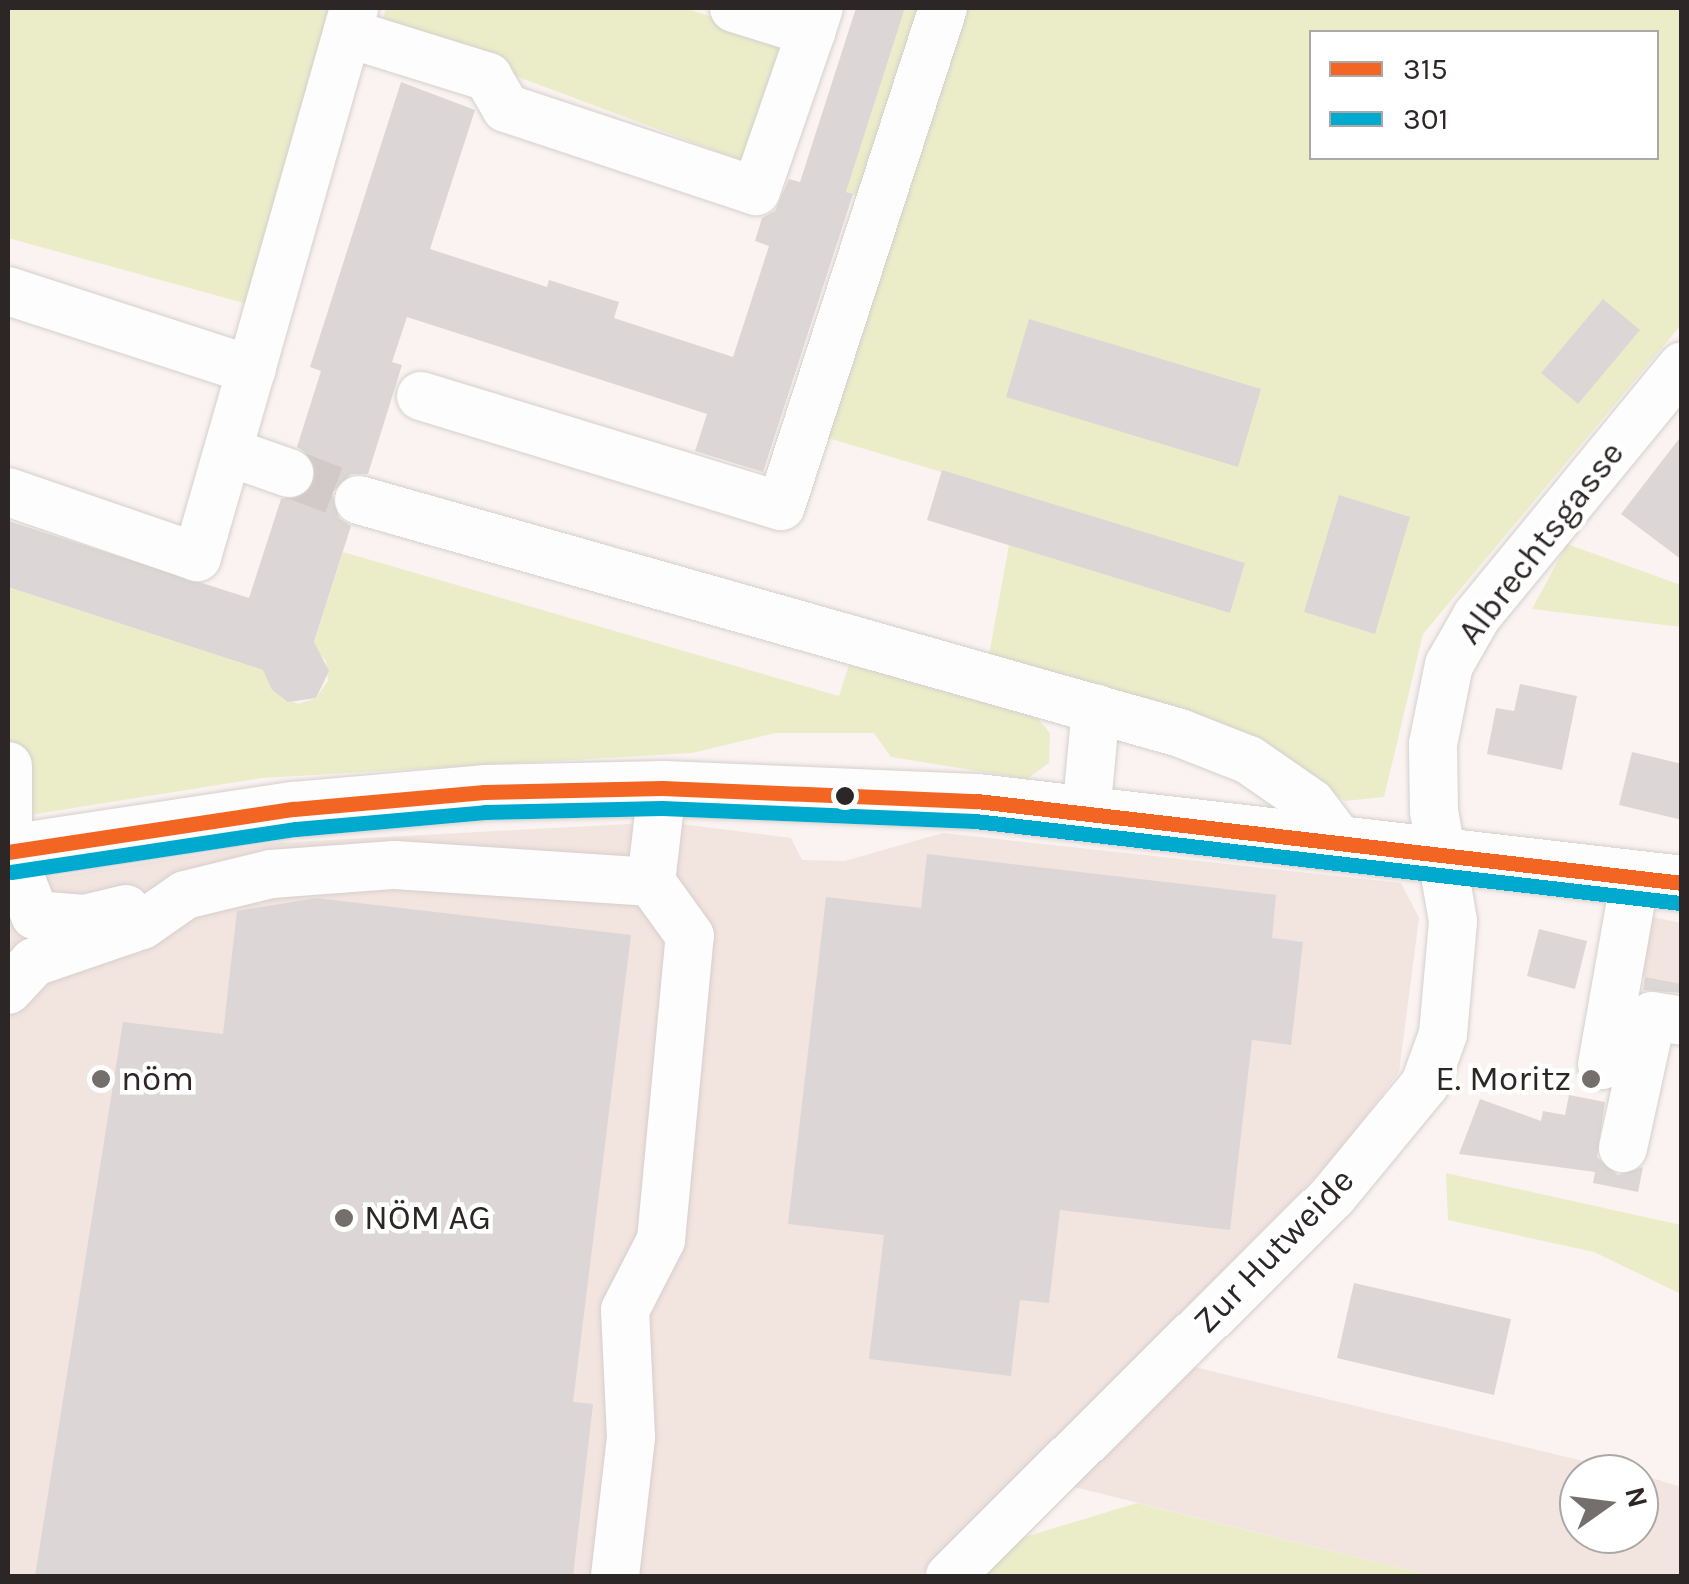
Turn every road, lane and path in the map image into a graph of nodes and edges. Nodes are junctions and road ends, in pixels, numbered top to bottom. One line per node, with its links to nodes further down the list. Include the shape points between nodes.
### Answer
1 (734, 8): 4 (street)
2 (943, 8): 8 (street, via 781,506)
3 (351, 20): 4 (street, via 488,77 506,108 756,191); 7 (street)
4 (815, 20)
5 (8, 290): 7 (street)
6 (1682, 366): 19 (street, Albrechtsgasse, via 1477,616 1449,665 1433,744)
7 (251, 370): 9 (street)
8 (420, 396)
9 (229, 452): 10 (street); 11 (street, via 198,557)
10 (289, 473)
11 (8, 492)
12 (360, 500): 13 (street)
13 (1096, 708): 16 (street); 17 (street, via 1249,760 1311,803)
14 (8, 766): 18 (street)
15 (662, 788): 16 (main road, via 958,800); 18 (main road, via 484,792 294,809); 21 (street)
16 (1086, 814): 17 (main road)
17 (1341, 842): 19 (main road)
18 (8, 856): 22 (street, via 35,915 84,918)
19 (1442, 856): 20 (main road); 28 (street, Zur Hutweide, via 1453,922 1443,1034 1424,1084 1332,1197)
20 (1658, 880): 25 (street)
21 (652, 882): 22 (street, via 395,865 271,874); 27 (street, via 690,936 661,1240 625,1310 631,1437)
22 (185, 895): 23 (street, via 142,925 34,962)
23 (8, 990)
24 (1682, 1021): 26 (street, via 1652,1016)
25 (1602, 1064)
26 (1623, 1148)
27 (615, 1576)
28 (950, 1576)

